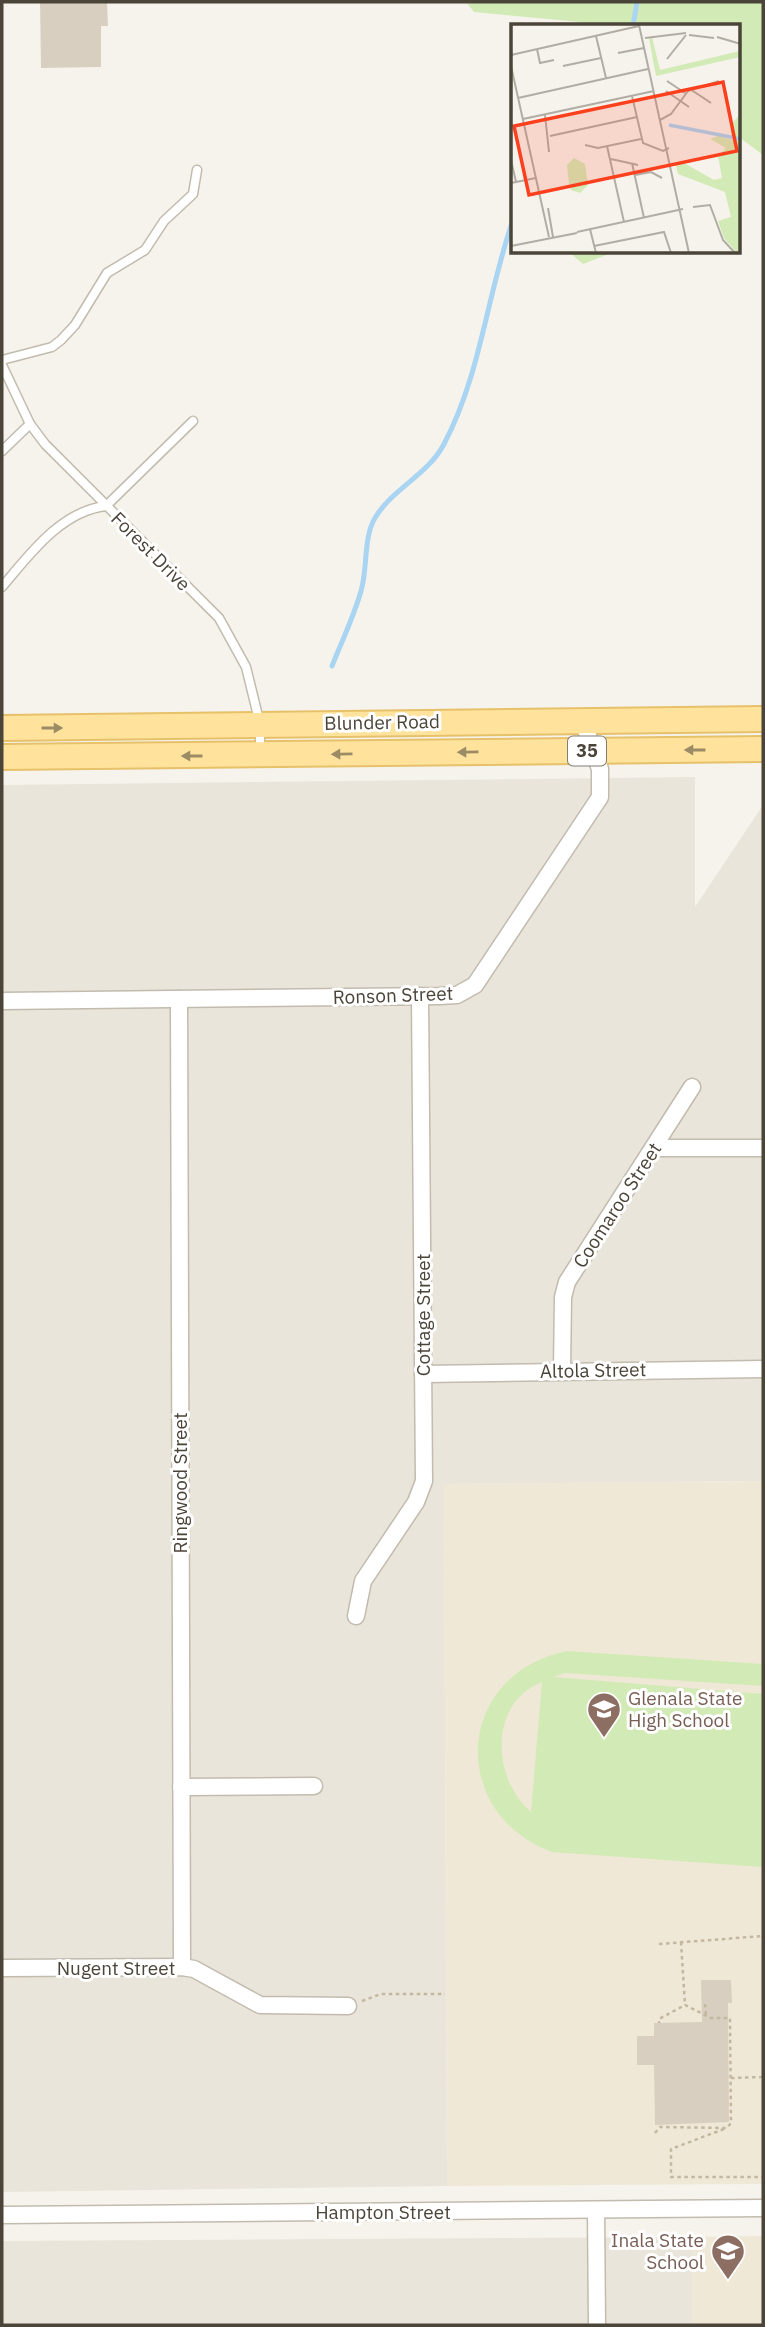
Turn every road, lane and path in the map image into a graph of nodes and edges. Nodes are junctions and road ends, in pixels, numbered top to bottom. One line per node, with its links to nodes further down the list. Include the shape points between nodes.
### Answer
1 (197, 170): 2 (lane, via 192,194 164,221 145,250 107,273 61,341)
2 (2, 362): 4 (lane, Forest Drive)
3 (193, 421): 6 (lane)
4 (30, 424): 5 (lane); 6 (lane, Forest Drive)
5 (2, 451)
6 (106, 506): 7 (lane, via 93,507 46,536); 10 (lane, Forest Drive, via 219,618 246,667)
7 (2, 587)
8 (582, 719): 9 (main road, Blunder Road / 35); 10 (main road, Blunder Road / 35); 13 (street, Ronson Street)
9 (763, 719)
10 (260, 724): 11 (main road, Blunder Road / 35, one-way to 10); 14 (lane, Forest Drive)
11 (2, 728)
12 (763, 749): 13 (main road, Blunder Road / 35, one-way to 13)
13 (596, 751): 14 (main road, Blunder Road / 35, one-way to 14); 16 (street, Ronson Street, via 600,797 475,985 457,995)
14 (260, 755): 15 (main road, Blunder Road / 35, one-way to 15)
15 (2, 757)
16 (420, 996): 17 (street, Ronson Street); 24 (street, Cottage Street)
17 (179, 999): 18 (street, Ronson Street); 27 (street, Ringwood Street)
18 (2, 1001)
19 (692, 1087): 20 (street, Coomaroo Street)
20 (656, 1148): 21 (street); 23 (street, Coomaroo Street, via 567,1282)
21 (763, 1148)
22 (763, 1369): 23 (street, Altola Street)
23 (562, 1370): 24 (street, Altola Street)
24 (423, 1374): 25 (street, Cottage Street, via 424,1480 416,1502 363,1581)
25 (356, 1616)
26 (314, 1786): 27 (street)
27 (181, 1787): 31 (street, Ringwood Street)
28 (763, 1936): 29 (path)
29 (681, 1942): 30 (path); 35 (path)
30 (659, 1944)
31 (182, 1967): 32 (street, Nugent Street); 36 (street, Nugent Street, via 260,2005)
32 (2, 1968)
33 (445, 1994): 36 (path, via 382,1994)
34 (705, 2004): 37 (path)
35 (685, 2005): 37 (path); 38 (path)
36 (348, 2006)
37 (706, 2015): 40 (path, via 711,2020 730,2018)
38 (659, 2023)
39 (763, 2077): 40 (path)
40 (731, 2078): 41 (path, via 731,2123)
41 (727, 2128): 42 (path, via 660,2127); 43 (path, via 671,2150 671,2177)
42 (655, 2133)
43 (763, 2177)
44 (763, 2208): 45 (street, Hampton Street)
45 (596, 2210): 46 (street, Hampton Street); 47 (street)
46 (2, 2215)
47 (597, 2325)

